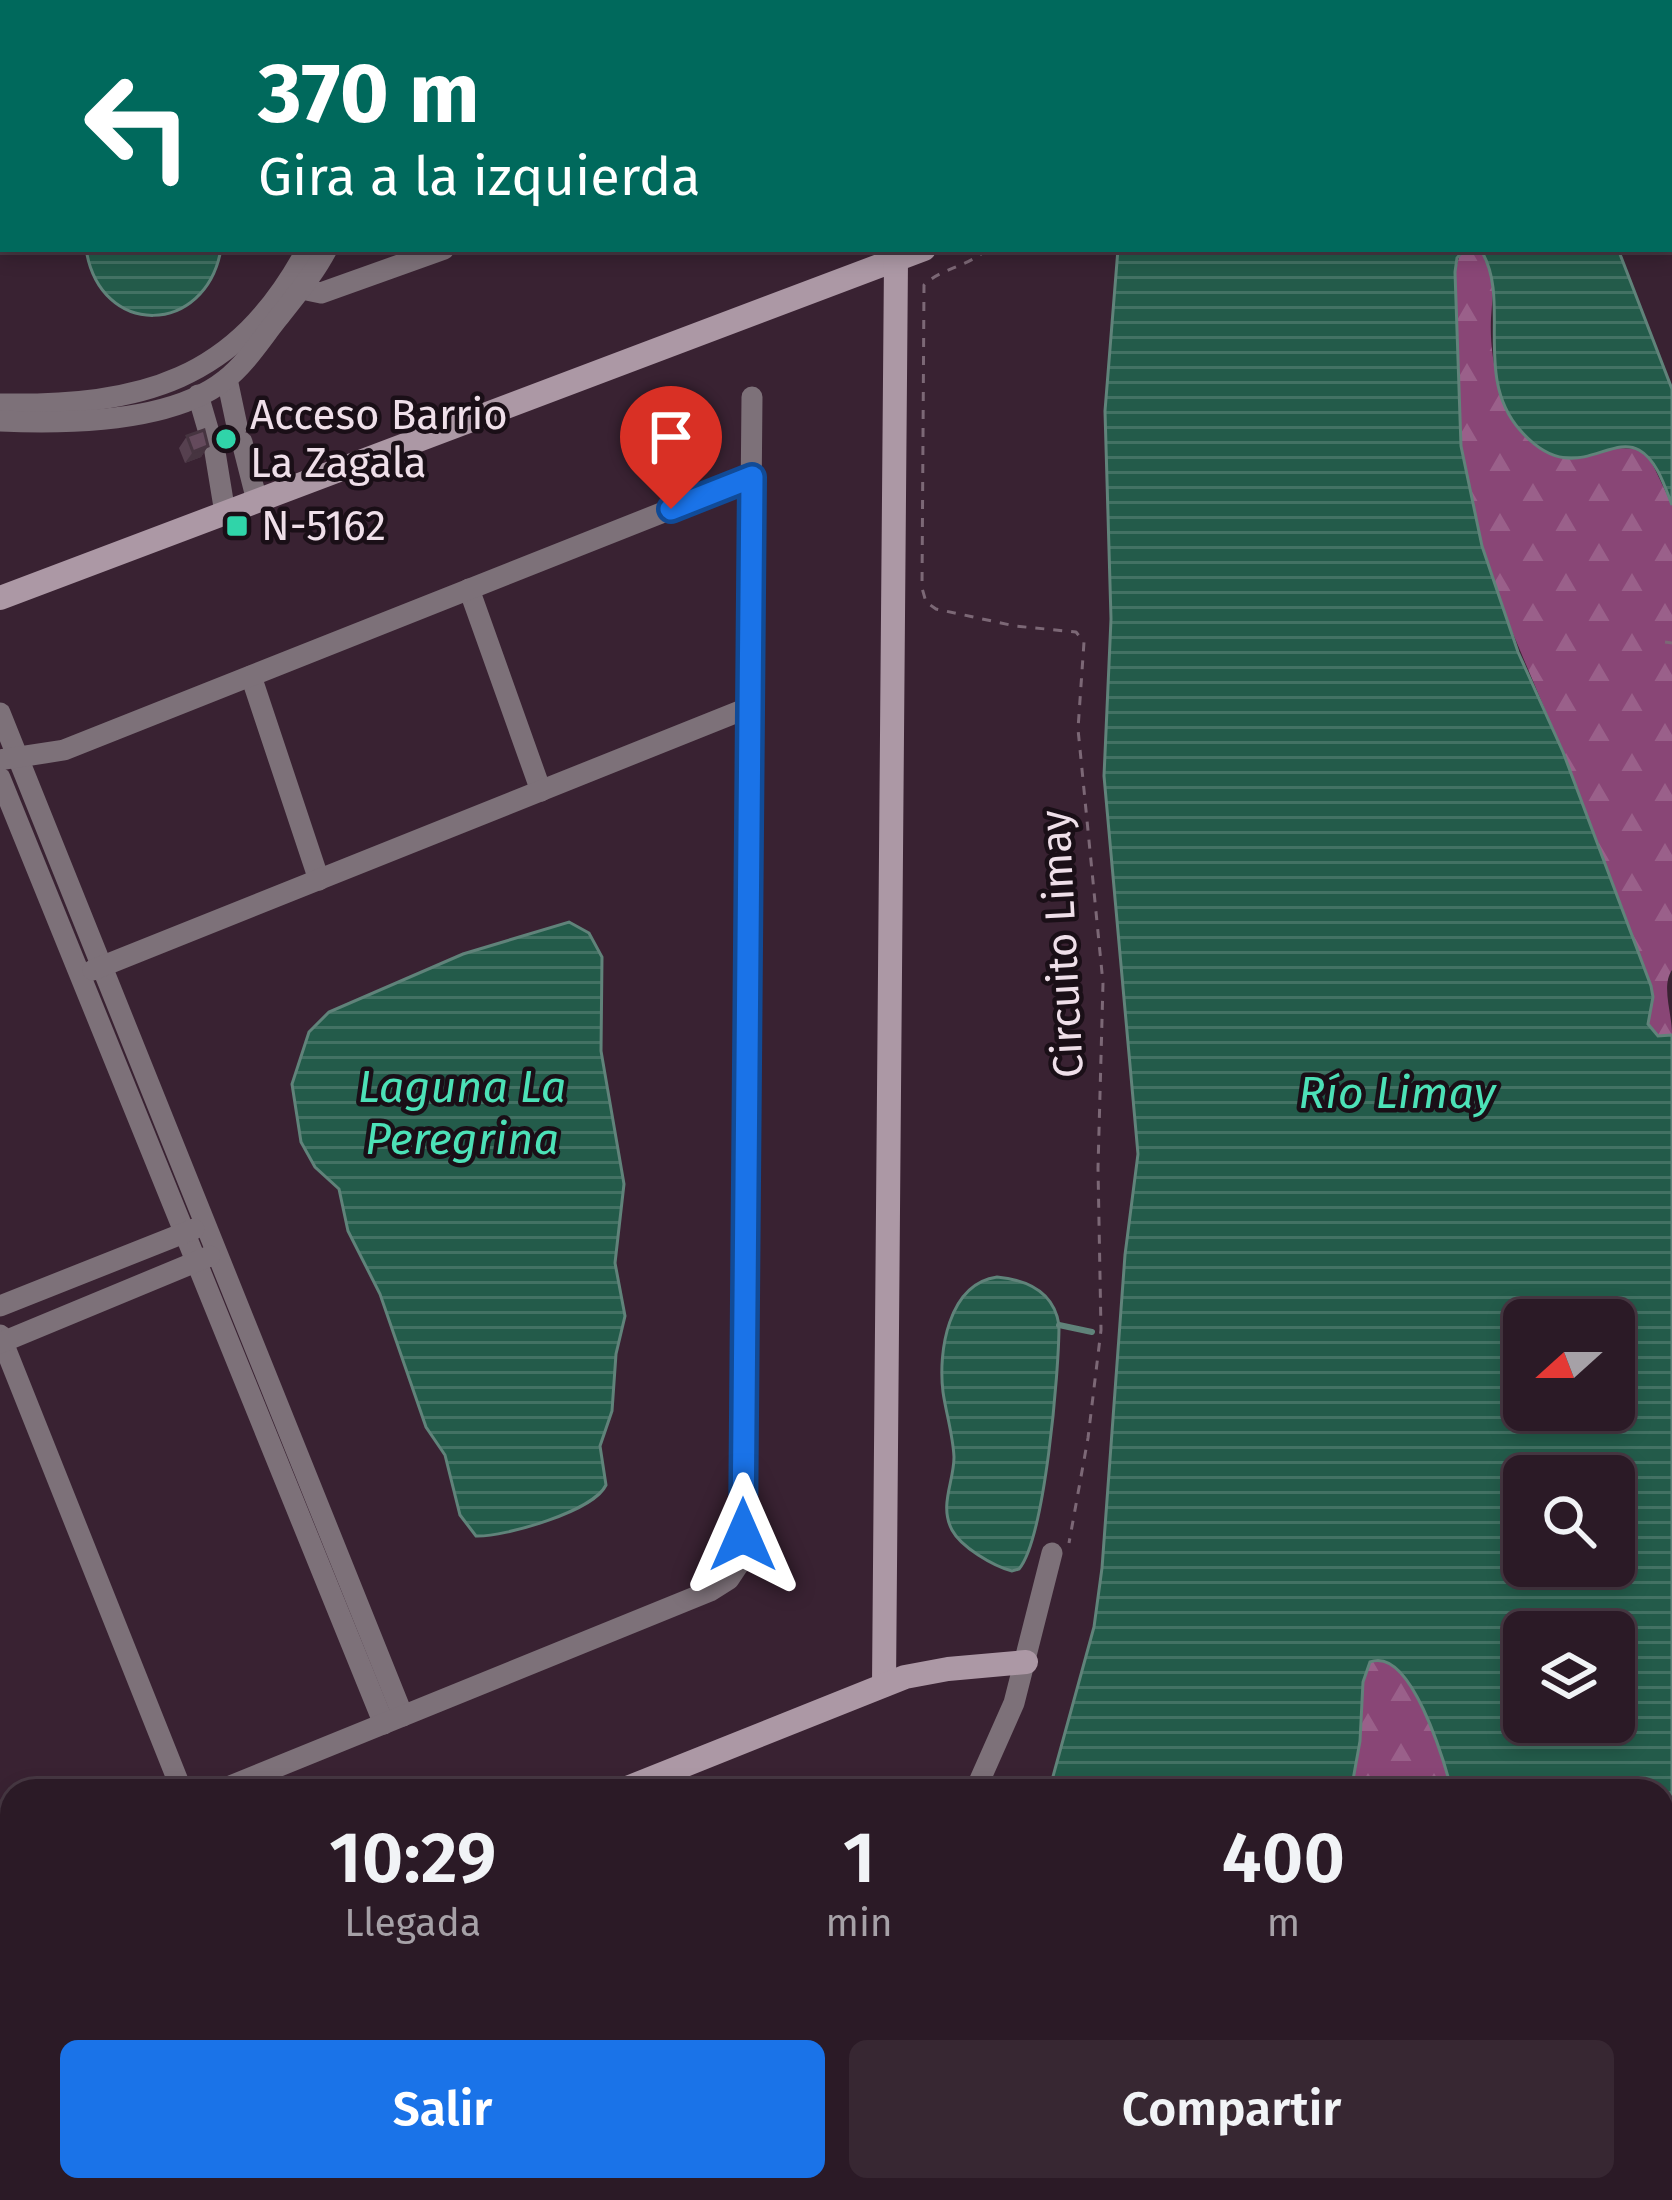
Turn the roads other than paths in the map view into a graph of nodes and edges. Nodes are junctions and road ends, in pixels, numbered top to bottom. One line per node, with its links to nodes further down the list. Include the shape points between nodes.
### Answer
1 (306, 252): 6 (street)
2 (324, 252): 6 (street)
3 (436, 252): 6 (street, via 329,291)
4 (916, 252): 5 (street)
5 (896, 260): 13 (street); 31 (street)
6 (292, 287): 7 (street); 10 (street, via 187,377 110,399)
7 (227, 379): 8 (street); 13 (street)
8 (198, 395): 11 (street, via 96,419); 14 (street)
9 (752, 398): 12 (street)
10 (0, 404)
11 (0, 421)
12 (752, 477): 15 (street); 18 (street)
13 (257, 501): 14 (street)
14 (225, 514): 16 (street)
15 (469, 589): 17 (street); 22 (street)
16 (0, 598)
17 (250, 676): 20 (street, via 64,750); 23 (street)
18 (750, 707): 22 (street); 32 (street, via 741,1561 710,1591)
19 (0, 713): 20 (street)
20 (9, 759): 24 (street)
21 (0, 778): 24 (street)
22 (541, 791): 23 (street)
23 (320, 880): 24 (street)
24 (91, 971): 25 (street)
25 (195, 1228): 26 (street); 27 (street)
26 (207, 1258): 28 (street); 32 (street)
27 (0, 1306)
28 (1, 1340): 33 (street)
29 (1060, 1552): 30 (street)
30 (1026, 1662): 31 (street); 36 (street)
31 (884, 1684): 35 (street)
32 (394, 1720): 34 (street)
33 (177, 1779)
34 (248, 1779)
35 (682, 1779)
36 (980, 1779)

